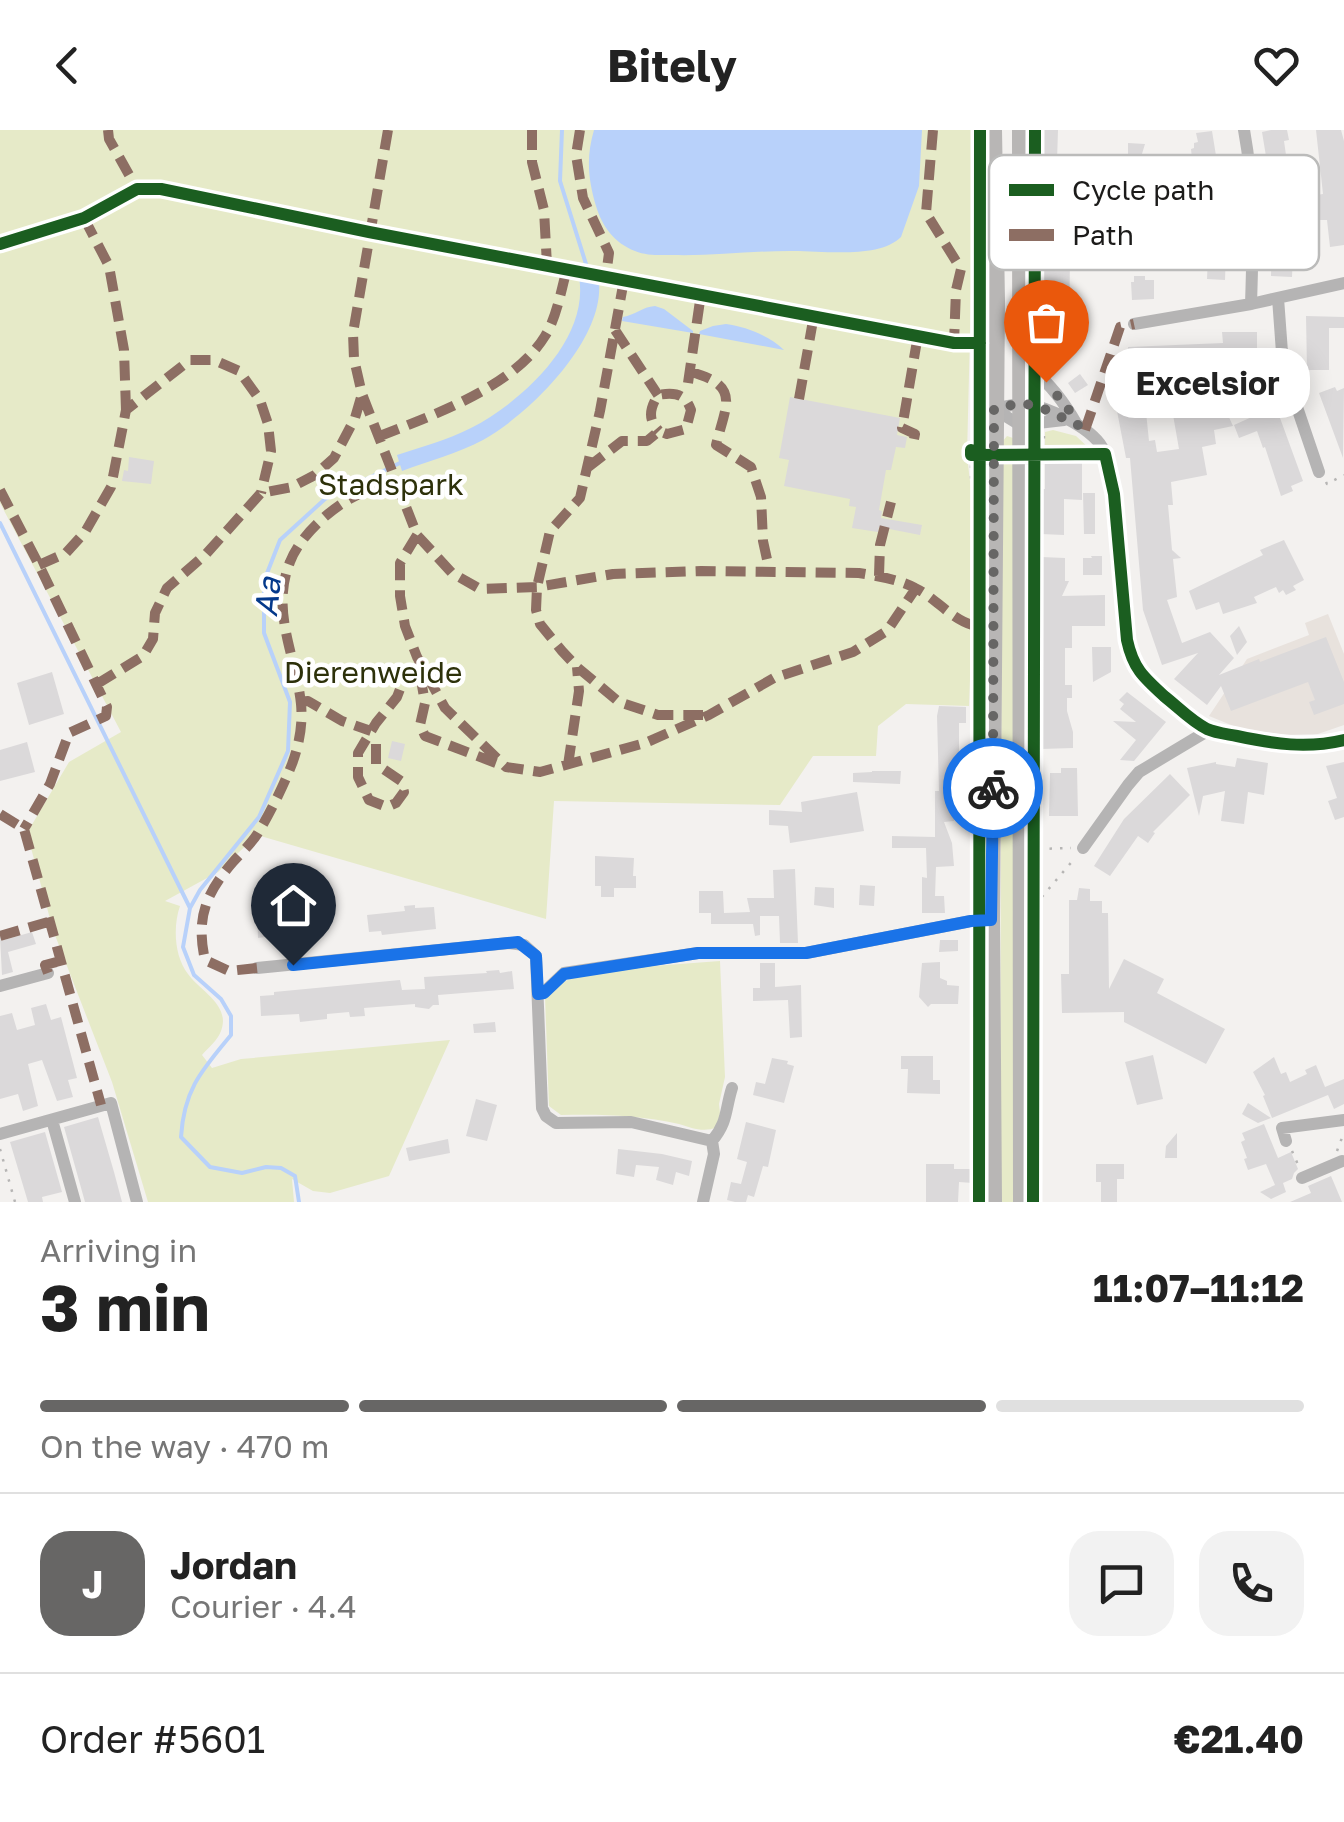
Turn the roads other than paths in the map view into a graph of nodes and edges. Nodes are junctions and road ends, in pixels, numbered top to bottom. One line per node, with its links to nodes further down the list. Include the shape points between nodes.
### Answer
1 (993, 130): 3 (main road)
2 (1244, 130): 4 (street)
3 (993, 155)
4 (1249, 155)
5 (995, 270): 14 (main road)
6 (1021, 270): 13 (main road)
7 (1253, 270): 10 (street)
8 (1344, 283): 9 (street)
9 (1278, 298): 10 (street); 17 (street, via 1282,366)
10 (1252, 304): 11 (street)
11 (1134, 324)
12 (1035, 372): 15 (street)
13 (1021, 403): 14 (street); 15 (street); 16 (main road)
14 (994, 409): 16 (street); 21 (main road)
15 (1072, 422): 16 (street); 18 (street, via 1102,447 1112,476 1136,670)
16 (1028, 424): 38 (main road)
17 (1319, 472)
18 (1209, 730): 19 (street, via 1300,746); 20 (street, via 1140,772)
19 (1344, 740)
20 (1083, 848)
21 (991, 920): 25 (street, via 806,953 698,953 564,974); 37 (main road)
22 (257, 968): 25 (street, via 518,942 536,956)
23 (48, 972): 24 (street)
24 (0, 986)
25 (538, 994): 31 (street, via 546,1116 556,1123 631,1122)
26 (732, 1088): 31 (street, via 725,1123)
27 (52, 1120): 29 (street); 34 (street); 35 (street, via 111,1103)
28 (1344, 1120): 30 (street, via 1282,1128)
29 (0, 1134)
30 (1286, 1141)
31 (712, 1142): 36 (street)
32 (1341, 1162): 33 (street)
33 (1309, 1175)
34 (75, 1202)
35 (137, 1202)
36 (703, 1202)
37 (993, 1202)
38 (1022, 1202)

